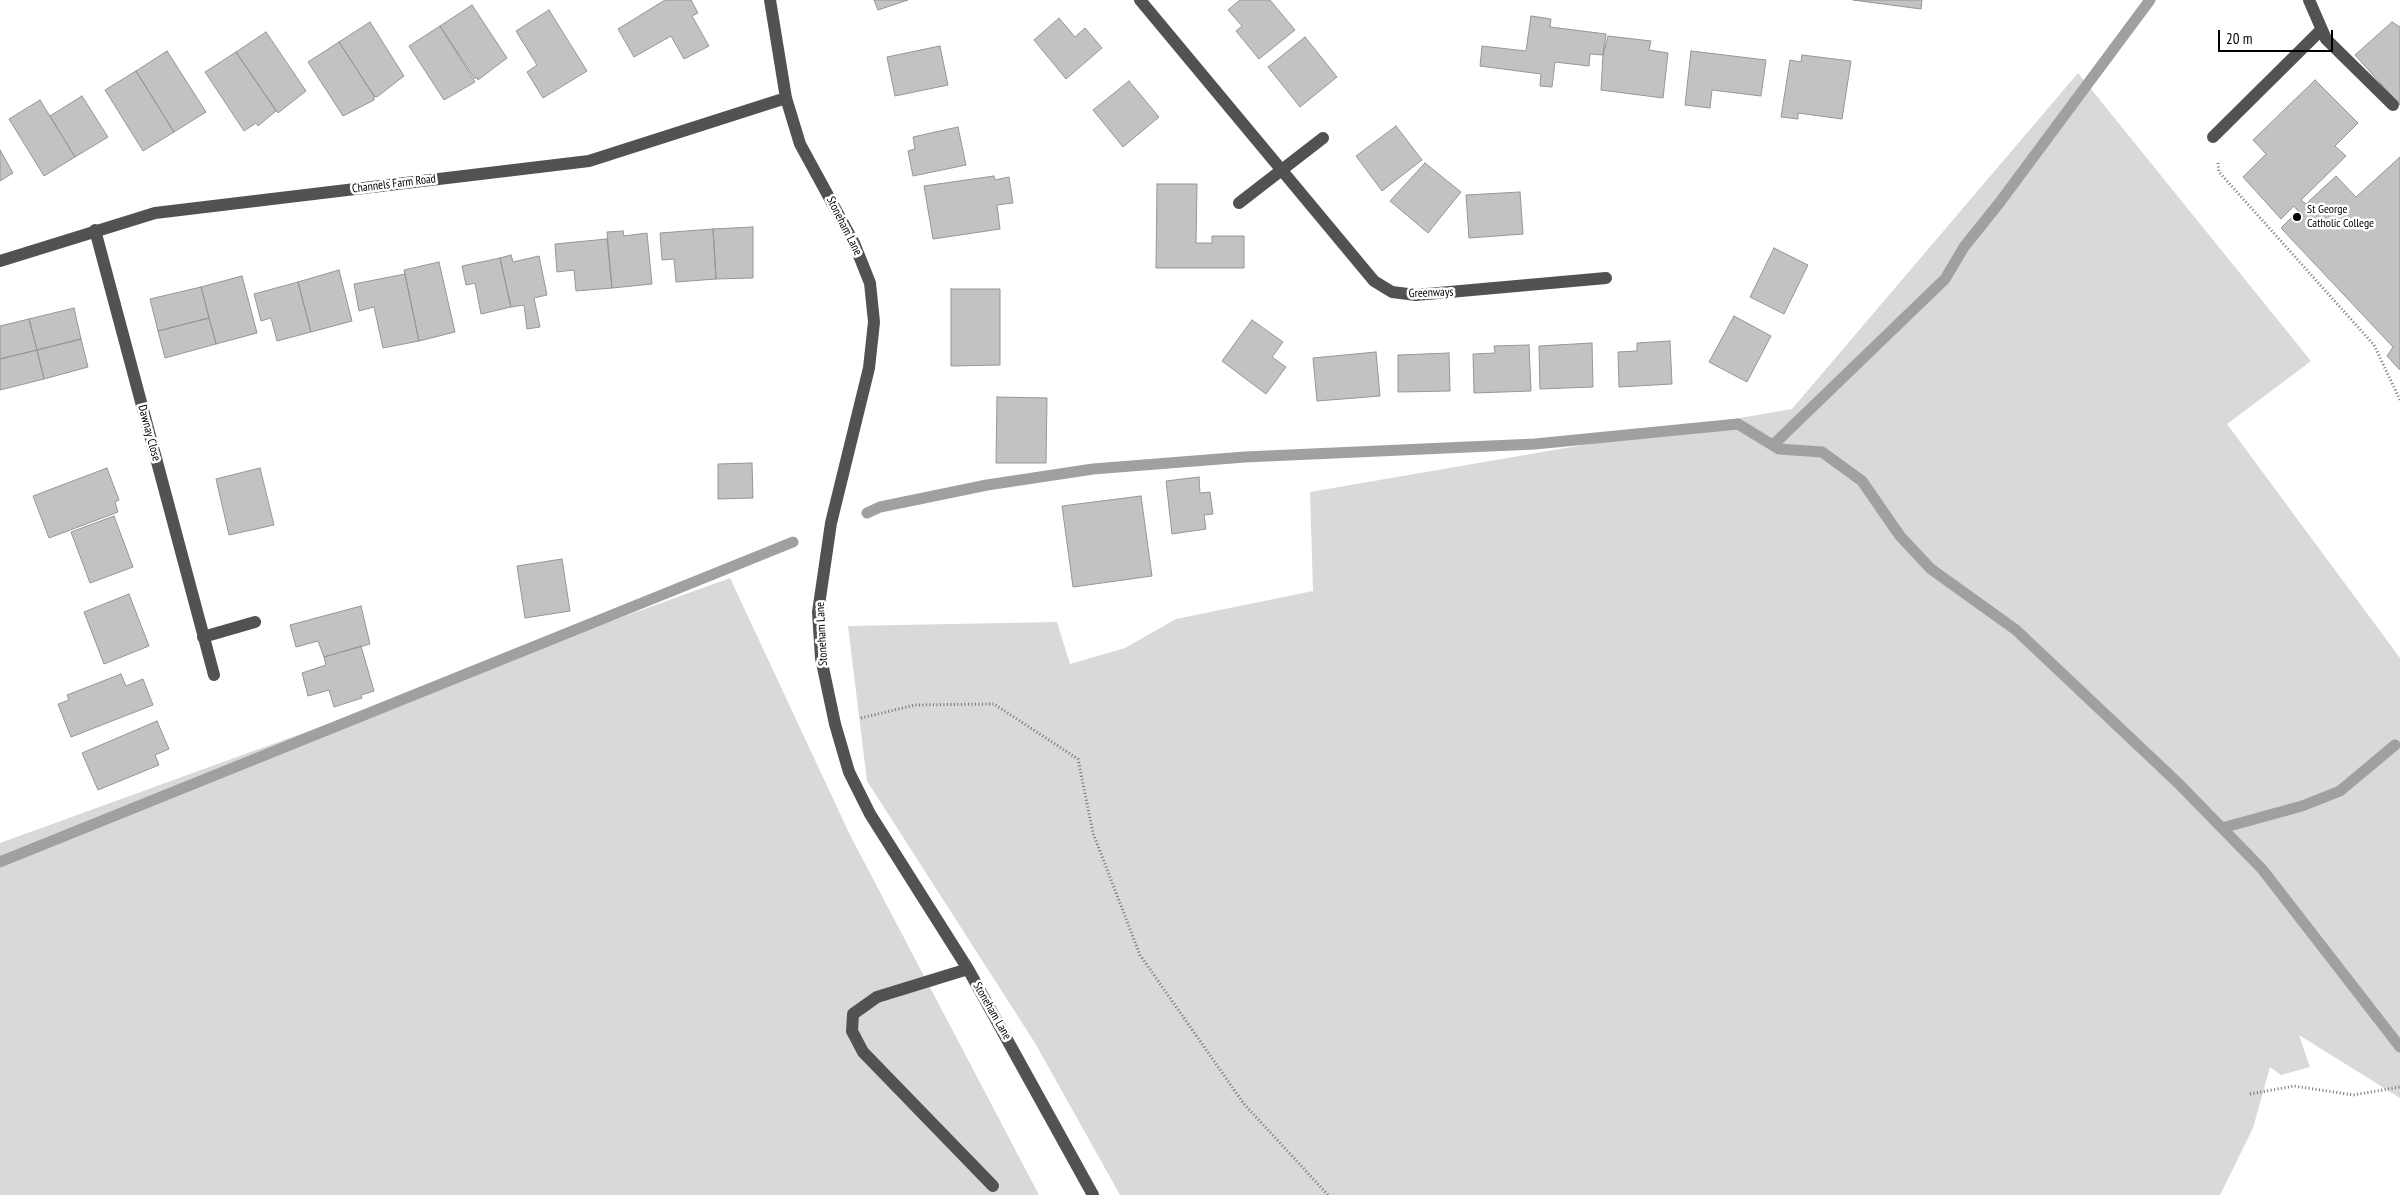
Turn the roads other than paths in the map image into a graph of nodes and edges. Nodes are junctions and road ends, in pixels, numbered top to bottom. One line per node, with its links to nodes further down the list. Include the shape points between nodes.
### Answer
1 (770, 0): 5 (street, Stoneham Lane)
2 (1140, 0): 9 (street, Greenways)
3 (2309, 0): 4 (street)
4 (2321, 30): 6 (street, via 2326,39); 7 (street)
5 (786, 98): 11 (street, Channels Farm Road, via 589,161 155,213); 17 (street, Stoneham Lane, via 800,144 854,243 870,283 874,322 869,368 832,523 818,612 821,658 834,724 849,772 870,814)
6 (2393, 106)
7 (2213, 137)
8 (1324, 138): 9 (street)
9 (1281, 171): 10 (street); 13 (street, Greenways, via 1374,281 1392,292 1416,296)
10 (1239, 204)
11 (95, 230): 12 (street, Channels Farm Road); 15 (street, Dawnay Close)
12 (0, 261)
13 (1606, 278)
14 (255, 622): 15 (street)
15 (204, 637): 16 (street, Dawnay Close)
16 (214, 675)
17 (968, 969): 18 (street, via 877,997 853,1014 852,1031 863,1052); 19 (street, Stoneham Lane)
18 (993, 1186)
19 (1093, 1195)

